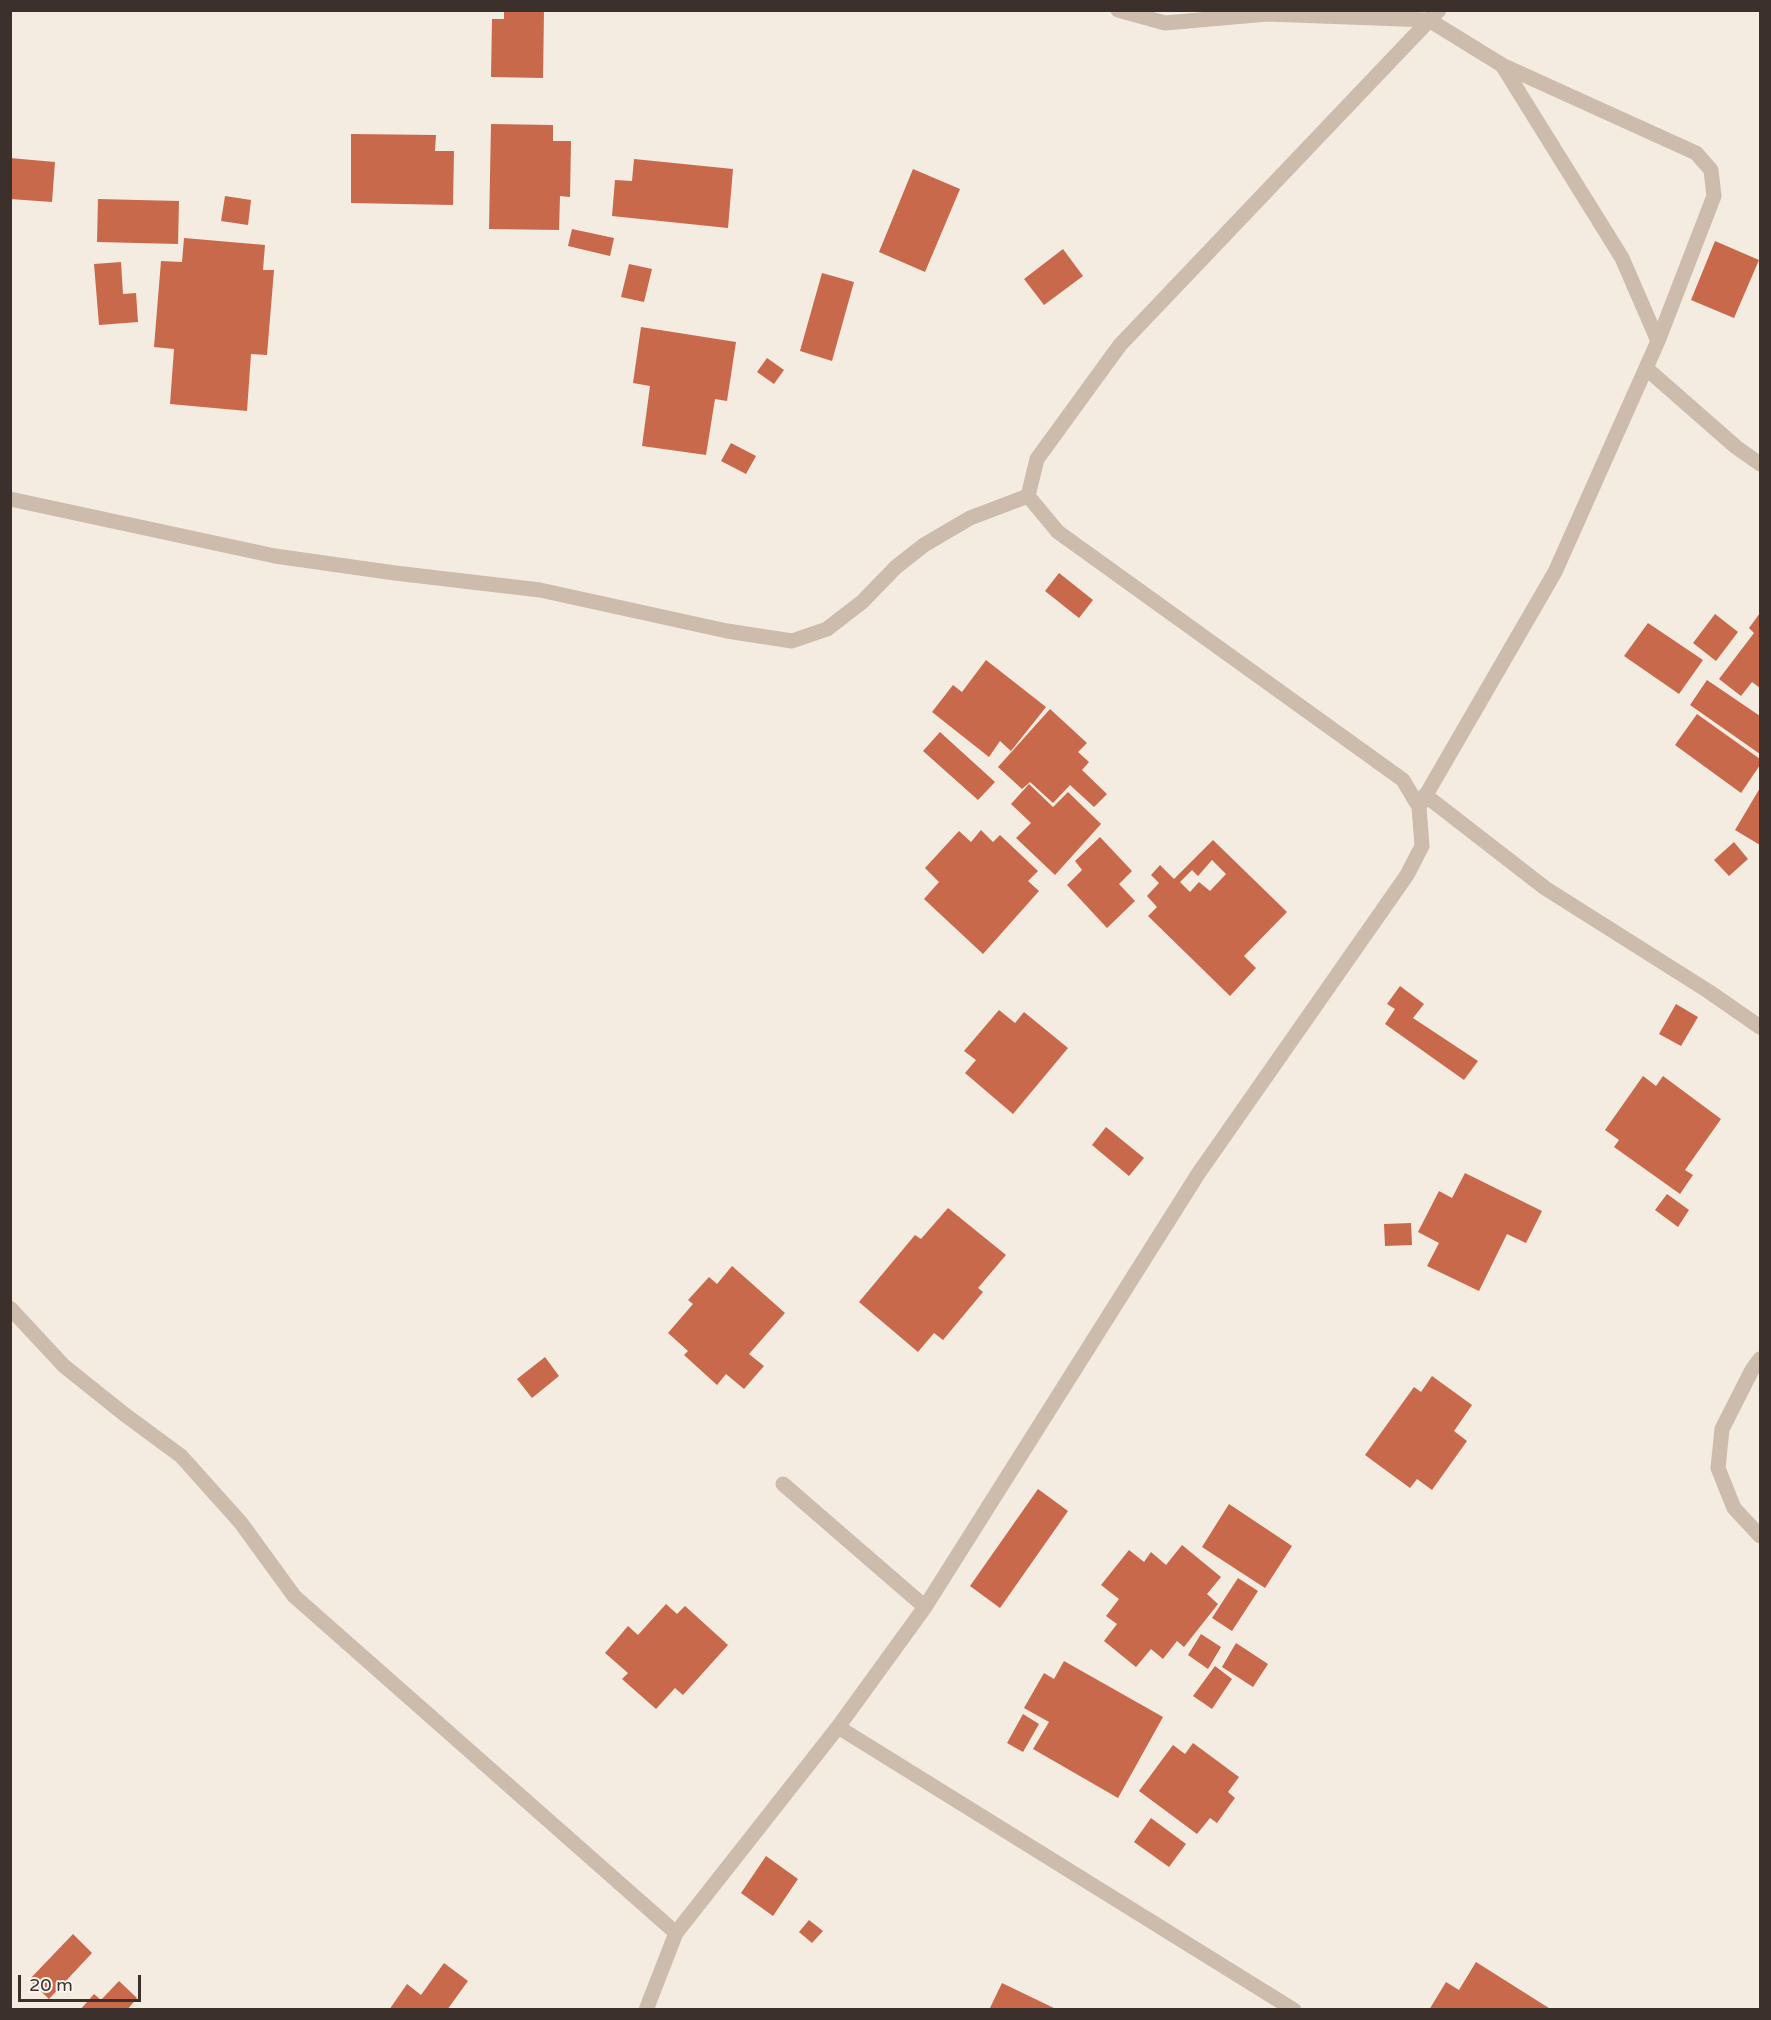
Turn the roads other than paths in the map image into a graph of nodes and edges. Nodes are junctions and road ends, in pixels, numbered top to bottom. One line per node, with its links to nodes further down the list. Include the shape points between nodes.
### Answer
1 (1118, 10): 2 (street, via 1165,23 1267,14)
2 (1434, 15): 3 (street); 7 (street, via 1120,345 1036,459)
3 (1502, 65): 4 (street, via 1622,258); 4 (street, via 1696,153 1711,170 1714,196)
4 (1658, 341): 5 (street)
5 (1647, 369): 6 (street); 9 (street, via 1555,572)
6 (1761, 464)
7 (1028, 496): 8 (street, via 970,518 924,545 827,629 792,641 727,631 540,590 275,555); 9 (street, via 1058,532 1403,780)
8 (10, 499)
9 (1422, 801): 10 (street, via 1545,888); 15 (street, via 1422,846 1407,875 1198,1174)
10 (1761, 1027)
11 (10, 1308): 17 (street, via 64,1366 181,1456 241,1523 294,1596)
12 (1761, 1359): 14 (street, via 1722,1429 1718,1468 1734,1508)
13 (783, 1484): 15 (street)
14 (1761, 1536)
15 (925, 1607): 16 (street)
16 (838, 1727): 17 (street); 19 (street)
17 (676, 1933): 18 (street)
18 (646, 2010)
19 (1294, 2010)

